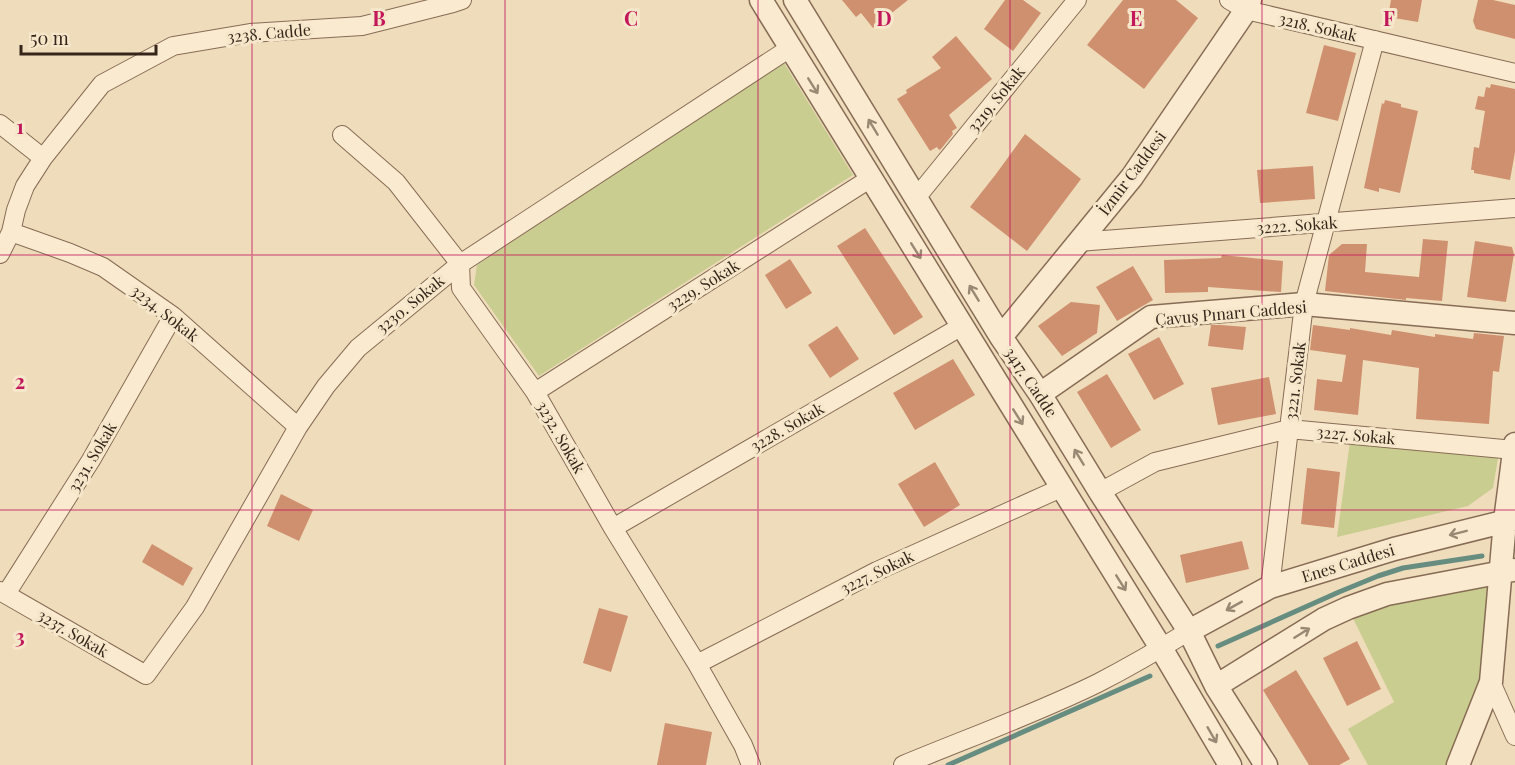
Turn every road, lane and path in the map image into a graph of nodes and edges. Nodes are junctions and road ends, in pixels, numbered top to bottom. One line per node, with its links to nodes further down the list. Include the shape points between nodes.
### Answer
1 (462, 0): 11 (street, 3238. Cadde, via 362,26 250,33 173,46 102,84)
2 (761, 0): 7 (street, 3417. Cadde)
3 (795, 0): 13 (street, 3417. Cadde, one-way to 3)
4 (1077, 0): 13 (street, 3219. Sokak)
5 (1242, 3): 6 (street, 3218. Sokak); 17 (street, İzmir Caddesi, via 1132,177)
6 (1375, 40): 8 (street, 3218. Sokak); 15 (street, 3221. Sokak)
7 (790, 48): 12 (street, 3417. Cadde, one-way to 12); 19 (street, 3230. Sokak)
8 (1515, 73)
9 (0, 124): 11 (street)
10 (342, 135): 19 (street, 3232. Sokak, via 396,182)
11 (43, 158): 16 (street, 3238. Cadde, via 25,186)
12 (871, 178): 23 (street, 3417. Cadde, one-way to 23); 25 (street, 3229. Sokak)
13 (916, 198): 24 (street, 3417. Cadde, one-way to 13)
14 (1515, 208): 15 (street, 3222. Sokak)
15 (1325, 223): 17 (street, 3222. Sokak); 20 (street, 3221. Sokak)
16 (11, 232): 18 (street, 3238. Cadde); 21 (street, 3234. Sokak, via 103,267)
17 (1078, 242): 24 (street, İzmir Caddesi)
18 (0, 254)
19 (460, 264): 25 (street, 3232. Sokak, via 461,288); 27 (street, 3230. Sokak, via 358,348)
20 (1304, 304): 22 (street, Çavuş Pınarı Caddesi); 26 (street, Çavuş Pınarı Caddesi, via 1151,317); 28 (street, 3221. Sokak)
21 (173, 316): 27 (street, 3234. Sokak); 37 (street, 3231. Sokak, via 91,460)
22 (1515, 323)
23 (962, 326): 31 (street, 3417. Cadde, one-way to 31); 34 (street, 3228. Sokak)
24 (1001, 337): 26 (street, 3417. Cadde)
25 (535, 392): 34 (street, 3232. Sokak)
26 (1040, 394): 32 (street, 3417. Cadde, one-way to 26)
27 (298, 427): 41 (street, 3230. Sokak, via 195,607)
28 (1289, 429): 30 (street, 3227. Sokak); 32 (street, 3227. Sokak, via 1155,462); 36 (street, 3221. Sokak)
29 (1515, 444): 30 (street)
30 (1514, 450): 33 (street)
31 (1061, 488): 39 (street, 3417. Cadde, one-way to 39); 40 (street, 3227. Sokak, via 877,571)
32 (1100, 492): 38 (street, 3417. Cadde)
33 (1510, 520): 35 (street); 36 (street, Enes Caddesi, one-way to 36, via 1394,549)
34 (613, 528): 40 (street, 3232. Sokak)
35 (1508, 571): 42 (street); 43 (street, one-way to 35, via 1348,608 1387,594)
36 (1269, 587): 38 (street, Enes Caddesi, one-way to 38)
37 (3, 593): 41 (street, 3237. Sokak)
38 (1190, 630): 39 (street); 43 (street, 3417. Cadde)
39 (1161, 648): 44 (street, 3417. Cadde); 47 (street, via 1088,687)
40 (697, 664): 46 (street, 3232. Sokak)
41 (146, 675)
42 (1491, 682): 45 (street); 50 (street)
43 (1216, 686): 44 (street); 49 (street, 3417. Cadde)
44 (1192, 701): 48 (street, 3417. Cadde, one-way to 48)
45 (1515, 736)
46 (751, 765)
47 (903, 765)
48 (1230, 765)
49 (1266, 765)
50 (1458, 765)

